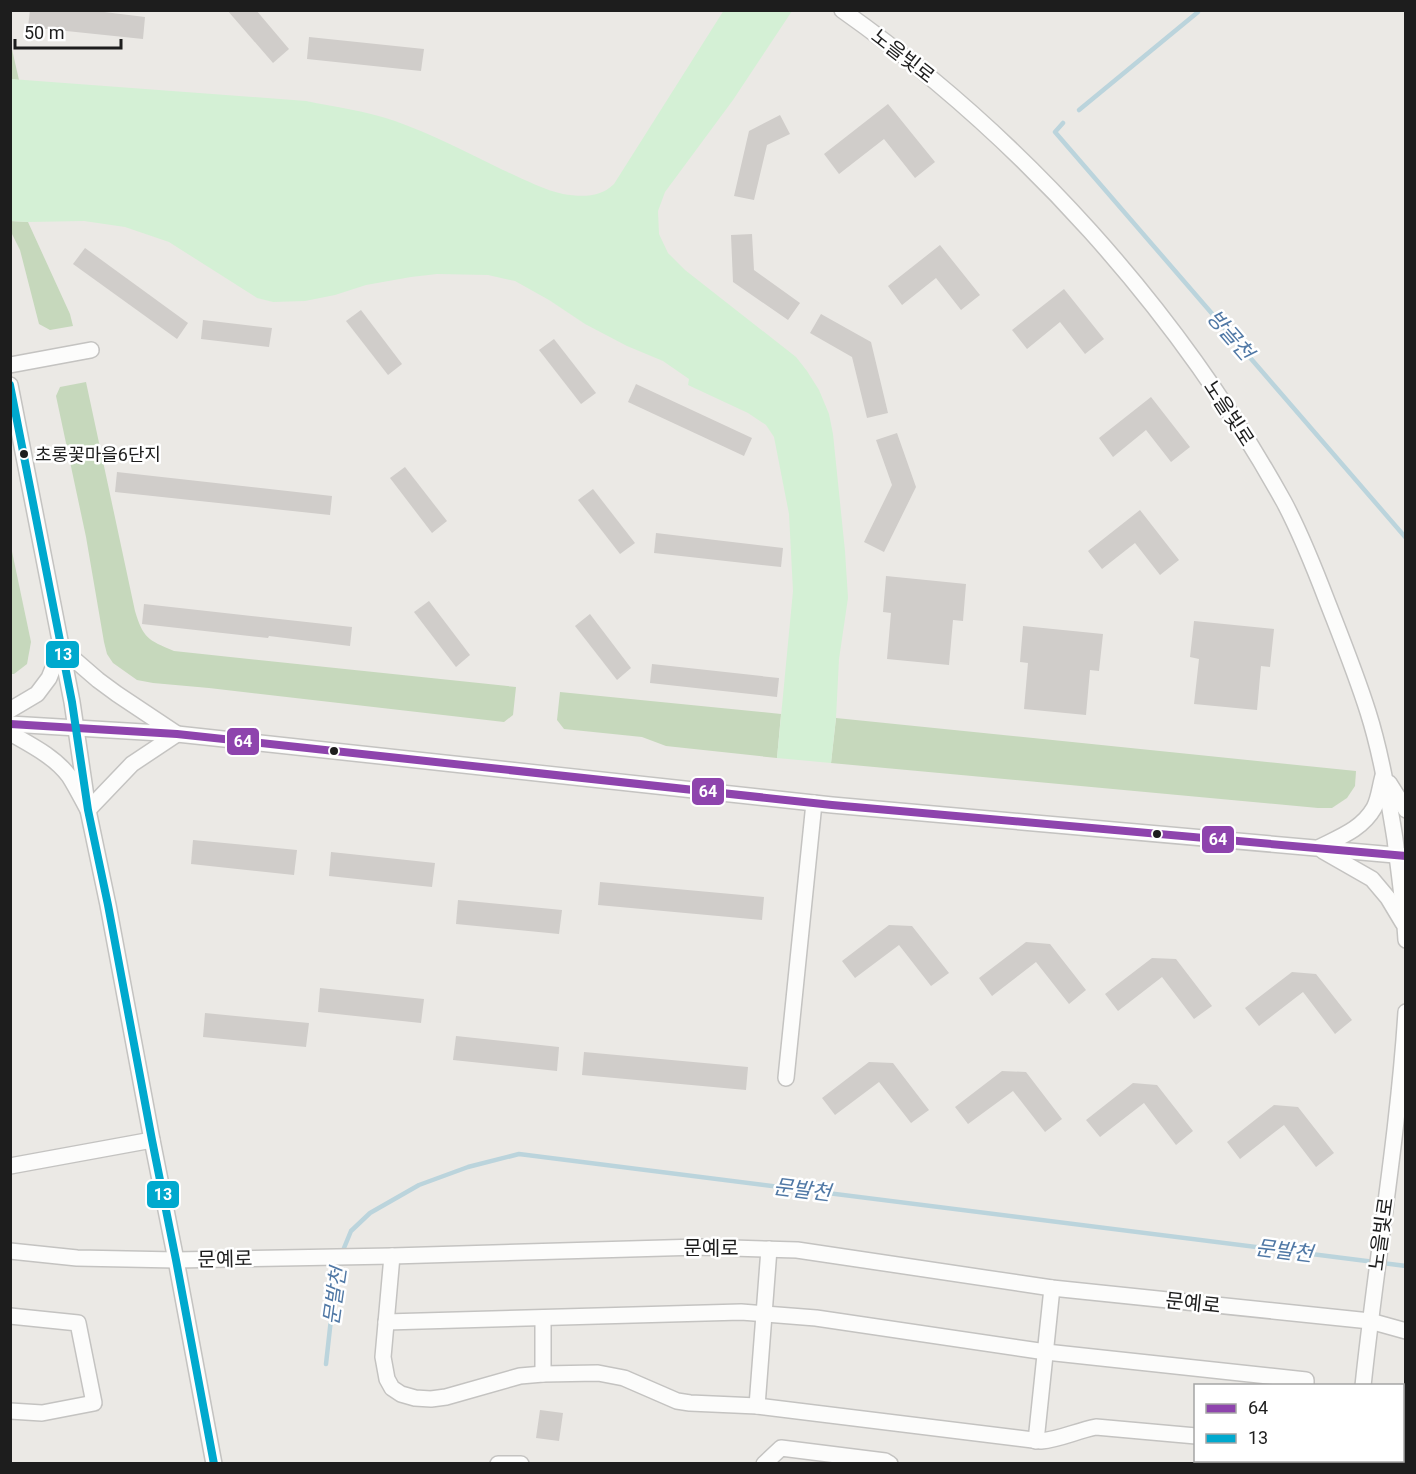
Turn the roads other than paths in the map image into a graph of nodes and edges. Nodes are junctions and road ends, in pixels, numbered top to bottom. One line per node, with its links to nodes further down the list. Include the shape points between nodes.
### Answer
1 (842, 10): 11 (street, 노을빛로, via 945,90 1041,178 1090,230 1192,357 1285,503 1333,615 1368,713)
2 (91, 350): 3 (street)
3 (10, 365)
4 (10, 385): 5 (street)
5 (62, 648): 6 (street, via 37,694); 8 (street); 10 (street, via 98,680)
6 (10, 710)
7 (10, 724): 8 (street)
8 (76, 729): 10 (street); 13 (street)
9 (10, 733): 13 (street, via 53,760 68,775)
10 (177, 734): 12 (street); 13 (street, via 132,764)
11 (1383, 773): 14 (street); 15 (street, via 1375,807 1365,821); 16 (street, 노을빛로)
12 (814, 803): 15 (street); 20 (street)
13 (88, 810): 21 (street)
14 (1406, 810)
15 (1317, 848): 16 (street); 17 (street, via 1372,879)
16 (1401, 856): 17 (street, 노을빛로)
17 (1405, 925): 18 (street, 노을빛로)
18 (1406, 940)
19 (1406, 1012): 31 (street, 노을빛로)
20 (786, 1078)
21 (152, 1140): 22 (street); 26 (street)
22 (10, 1166)
23 (769, 1249): 25 (street, 문예로, via 699,1247); 27 (street, 문예로); 28 (street)
24 (10, 1251): 26 (street, 문예로, via 77,1258)
25 (392, 1256): 26 (street, 문예로); 32 (street)
26 (176, 1260): 42 (street)
27 (1053, 1288): 31 (street, 문예로); 34 (street)
28 (763, 1314): 30 (street, via 706,1312); 34 (street); 38 (street)
29 (10, 1316): 39 (street, via 78,1323 94,1403 42,1413)
30 (543, 1318): 32 (street); 35 (street)
31 (1370, 1321): 33 (street, 문예로); 37 (street, 노을빛로)
32 (386, 1322): 35 (street, via 384,1369 392,1388 401,1394 415,1398 446,1397 520,1376)
33 (1406, 1331)
34 (1046, 1352): 36 (street, via 1306,1380); 41 (street)
35 (543, 1374): 38 (street, via 612,1374 677,1401)
36 (1306, 1384)
37 (1363, 1384)
38 (757, 1406): 41 (street)
39 (10, 1411)
40 (1194, 1436): 41 (street, via 1096,1427 1055,1440)
41 (1036, 1441)
42 (214, 1464)
43 (498, 1464): 44 (street)
44 (521, 1464)
45 (764, 1464): 46 (street, via 781,1448)
46 (890, 1464)

